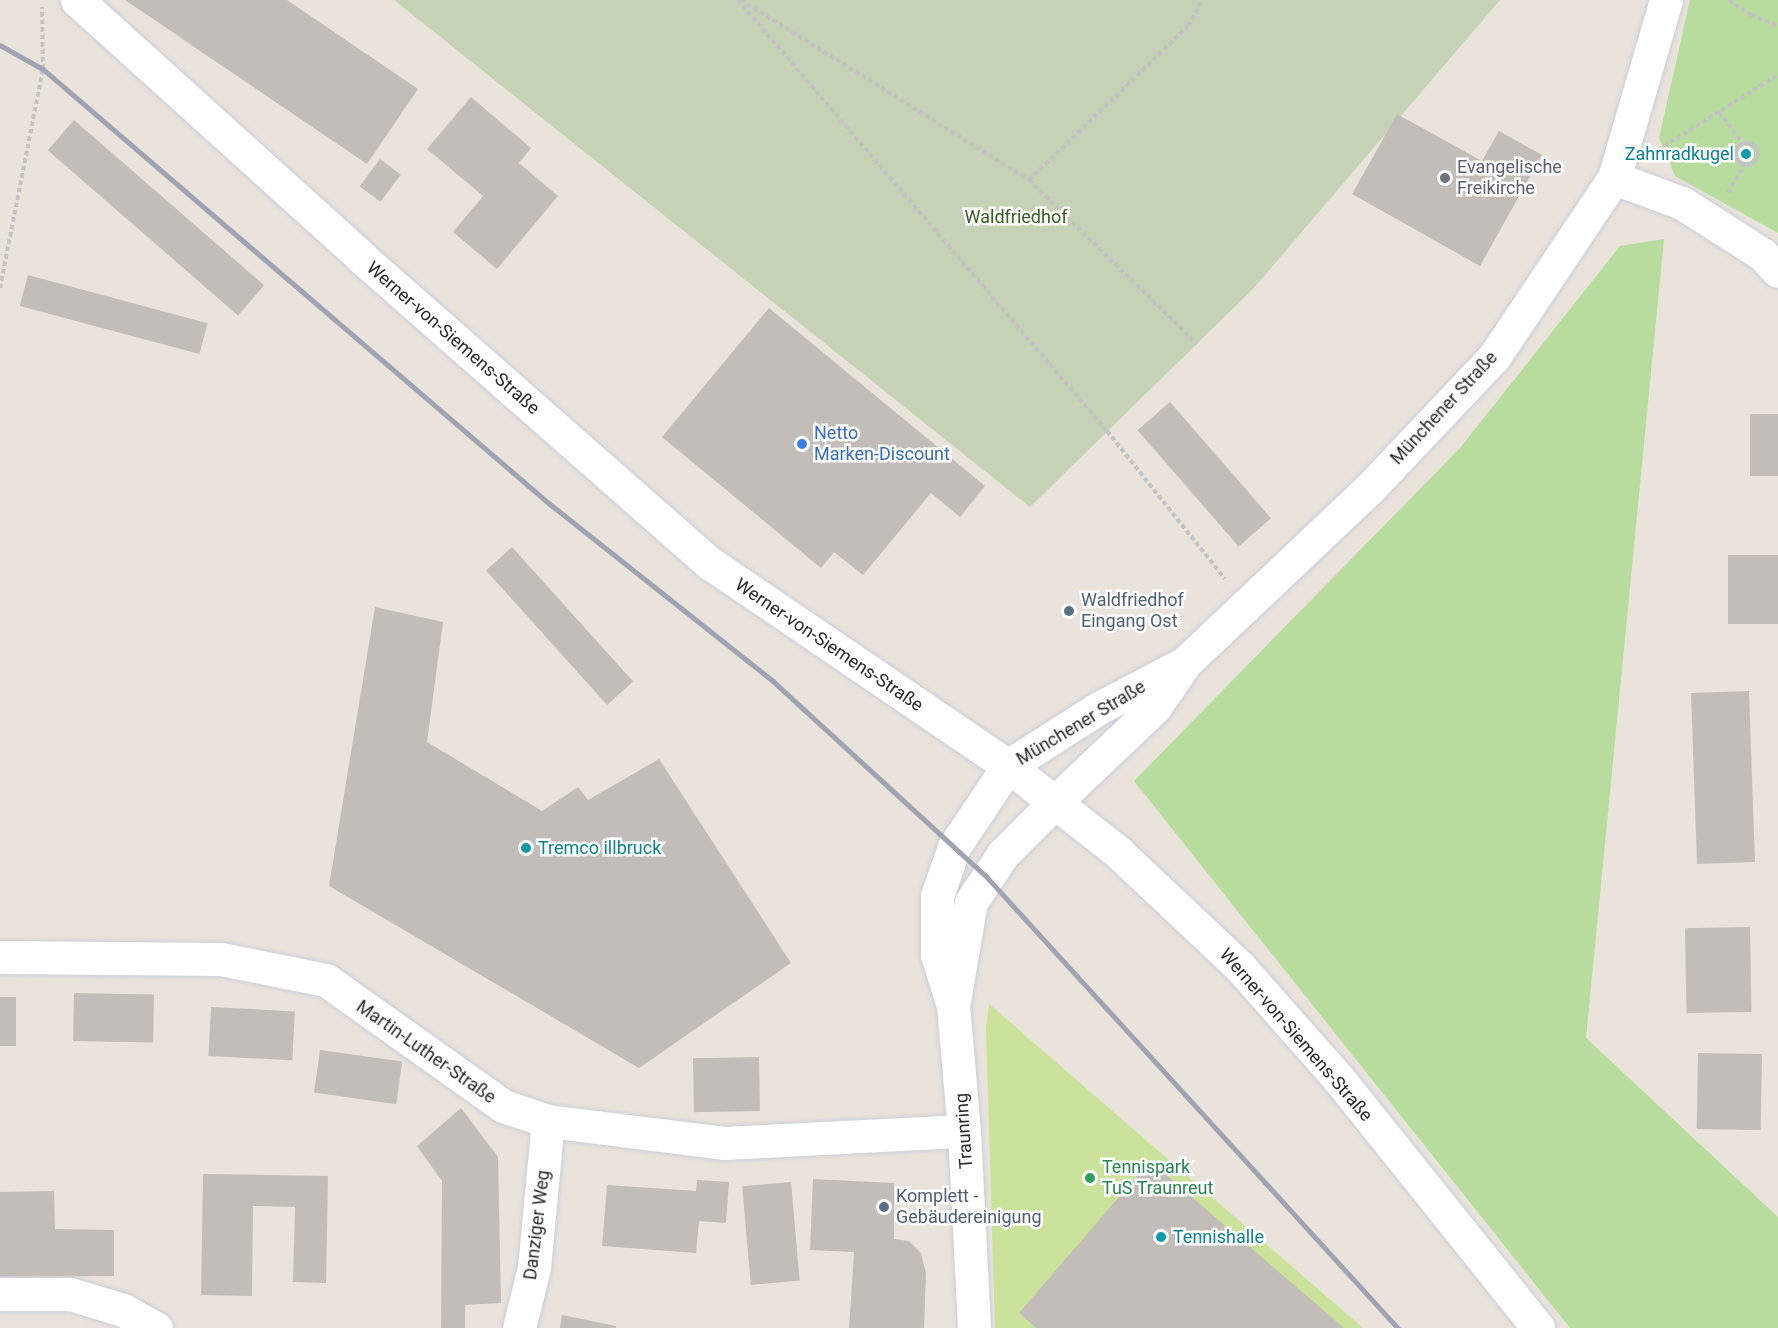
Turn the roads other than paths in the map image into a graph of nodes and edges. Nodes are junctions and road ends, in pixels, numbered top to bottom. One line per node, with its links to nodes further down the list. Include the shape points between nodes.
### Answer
1 (77, 0): 6 (street, Werner-von-Siemens-Straße, via 361,257 711,564)
2 (1666, 0): 3 (street, Münchener Straße)
3 (1614, 178): 4 (street, via 1682,203 1762,255); 5 (street, Münchener Straße, via 1494,357 1371,487)
4 (1778, 271)
5 (1185, 663): 6 (street, Münchener Straße, via 1097,709); 7 (street, Münchener Straße, via 1155,707)
6 (1008, 766): 7 (street, Werner-von-Siemens-Straße); 9 (street, Traunring, via 954,847 937,896 937,955)
7 (1056, 801): 9 (street, Traunring, via 1002,854 971,902); 16 (street, Werner-von-Siemens-Straße, via 1118,852 1240,967 1338,1078)
8 (0, 957): 10 (street, Martin-Luther-Straße, via 221,959 326,980 503,1106)
9 (953, 1006): 11 (street, Traunring)
10 (548, 1121): 11 (street, Martin-Luther-Straße, via 724,1143); 14 (street, Danziger Weg, via 534,1268)
11 (964, 1131): 15 (street, Traunring)
12 (0, 1294): 13 (street, via 70,1294 123,1310)
13 (156, 1328)
14 (519, 1328)
15 (974, 1328)
16 (1538, 1328)

